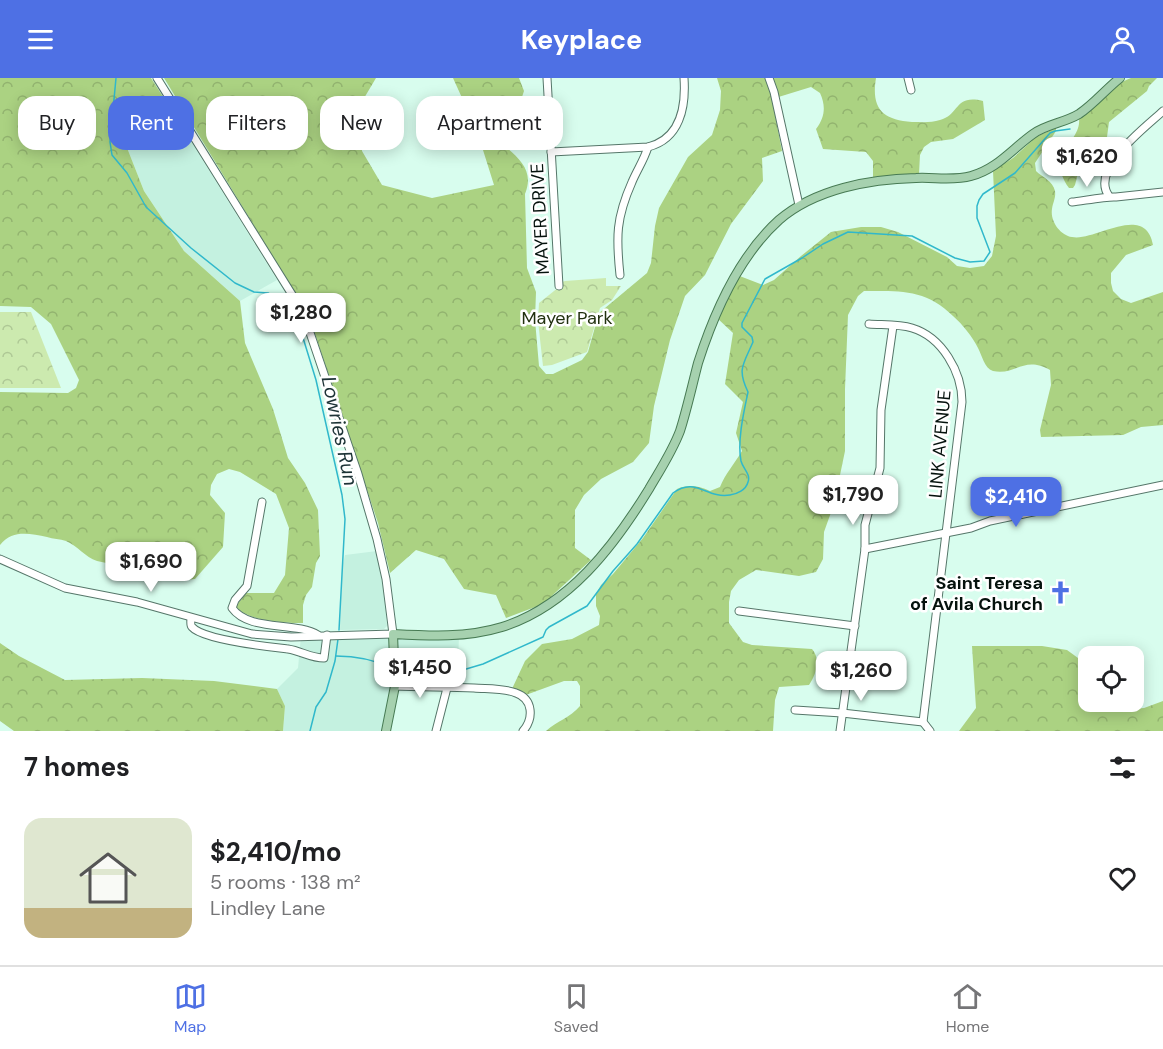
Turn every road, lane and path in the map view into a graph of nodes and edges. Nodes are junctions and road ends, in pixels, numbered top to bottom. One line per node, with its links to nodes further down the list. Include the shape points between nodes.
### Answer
1 (157, 78): 27 (street, via 306,321 377,539)
2 (547, 78): 10 (street, MAYER DRIVE)
3 (684, 78): 9 (street, via 685,98 675,128 662,142)
4 (769, 78): 14 (street)
5 (908, 78): 7 (street)
6 (1120, 78): 14 (main road, via 1079,114 1035,132 1004,159 981,172 957,178 873,182)
7 (911, 90)
8 (1163, 111): 12 (street, via 1113,160 1105,183)
9 (648, 147): 10 (street); 15 (street, via 618,220)
10 (551, 152): 16 (street, MAYER DRIVE)
11 (1163, 192): 12 (street)
12 (1109, 196): 13 (street)
13 (1072, 202)
14 (799, 205): 27 (main road, via 764,236 732,284 703,349 673,448 604,554 554,600 521,620 459,636)
15 (620, 275)
16 (559, 286)
17 (869, 324): 18 (street, LINK AVENUE)
18 (893, 326): 21 (street, LINK AVENUE, via 924,333 958,373 962,389); 22 (street, via 881,410 880,468 865,525)
19 (1163, 485): 21 (street)
20 (262, 502): 28 (street, via 247,586 232,608 236,614 255,621 280,628 303,628)
21 (946, 534): 22 (street); 34 (street, LINK AVENUE)
22 (865, 549): 26 (street)
23 (0, 559): 25 (street, via 65,588 137,602)
24 (739, 611): 26 (street)
25 (191, 618): 28 (street, via 252,634); 29 (street, via 193,628 207,634 317,658 324,658)
26 (855, 626): 33 (street)
27 (393, 634): 29 (street); 30 (main road)
28 (318, 635): 29 (street)
29 (327, 635)
30 (395, 686): 31 (street); 35 (main road)
31 (447, 688): 36 (street); 37 (street, via 518,693 530,709)
32 (795, 710): 33 (street)
33 (842, 713): 34 (street); 38 (street)
34 (923, 722): 39 (street)
35 (386, 731)
36 (436, 731)
37 (523, 731)
38 (840, 731)
39 (930, 731)

